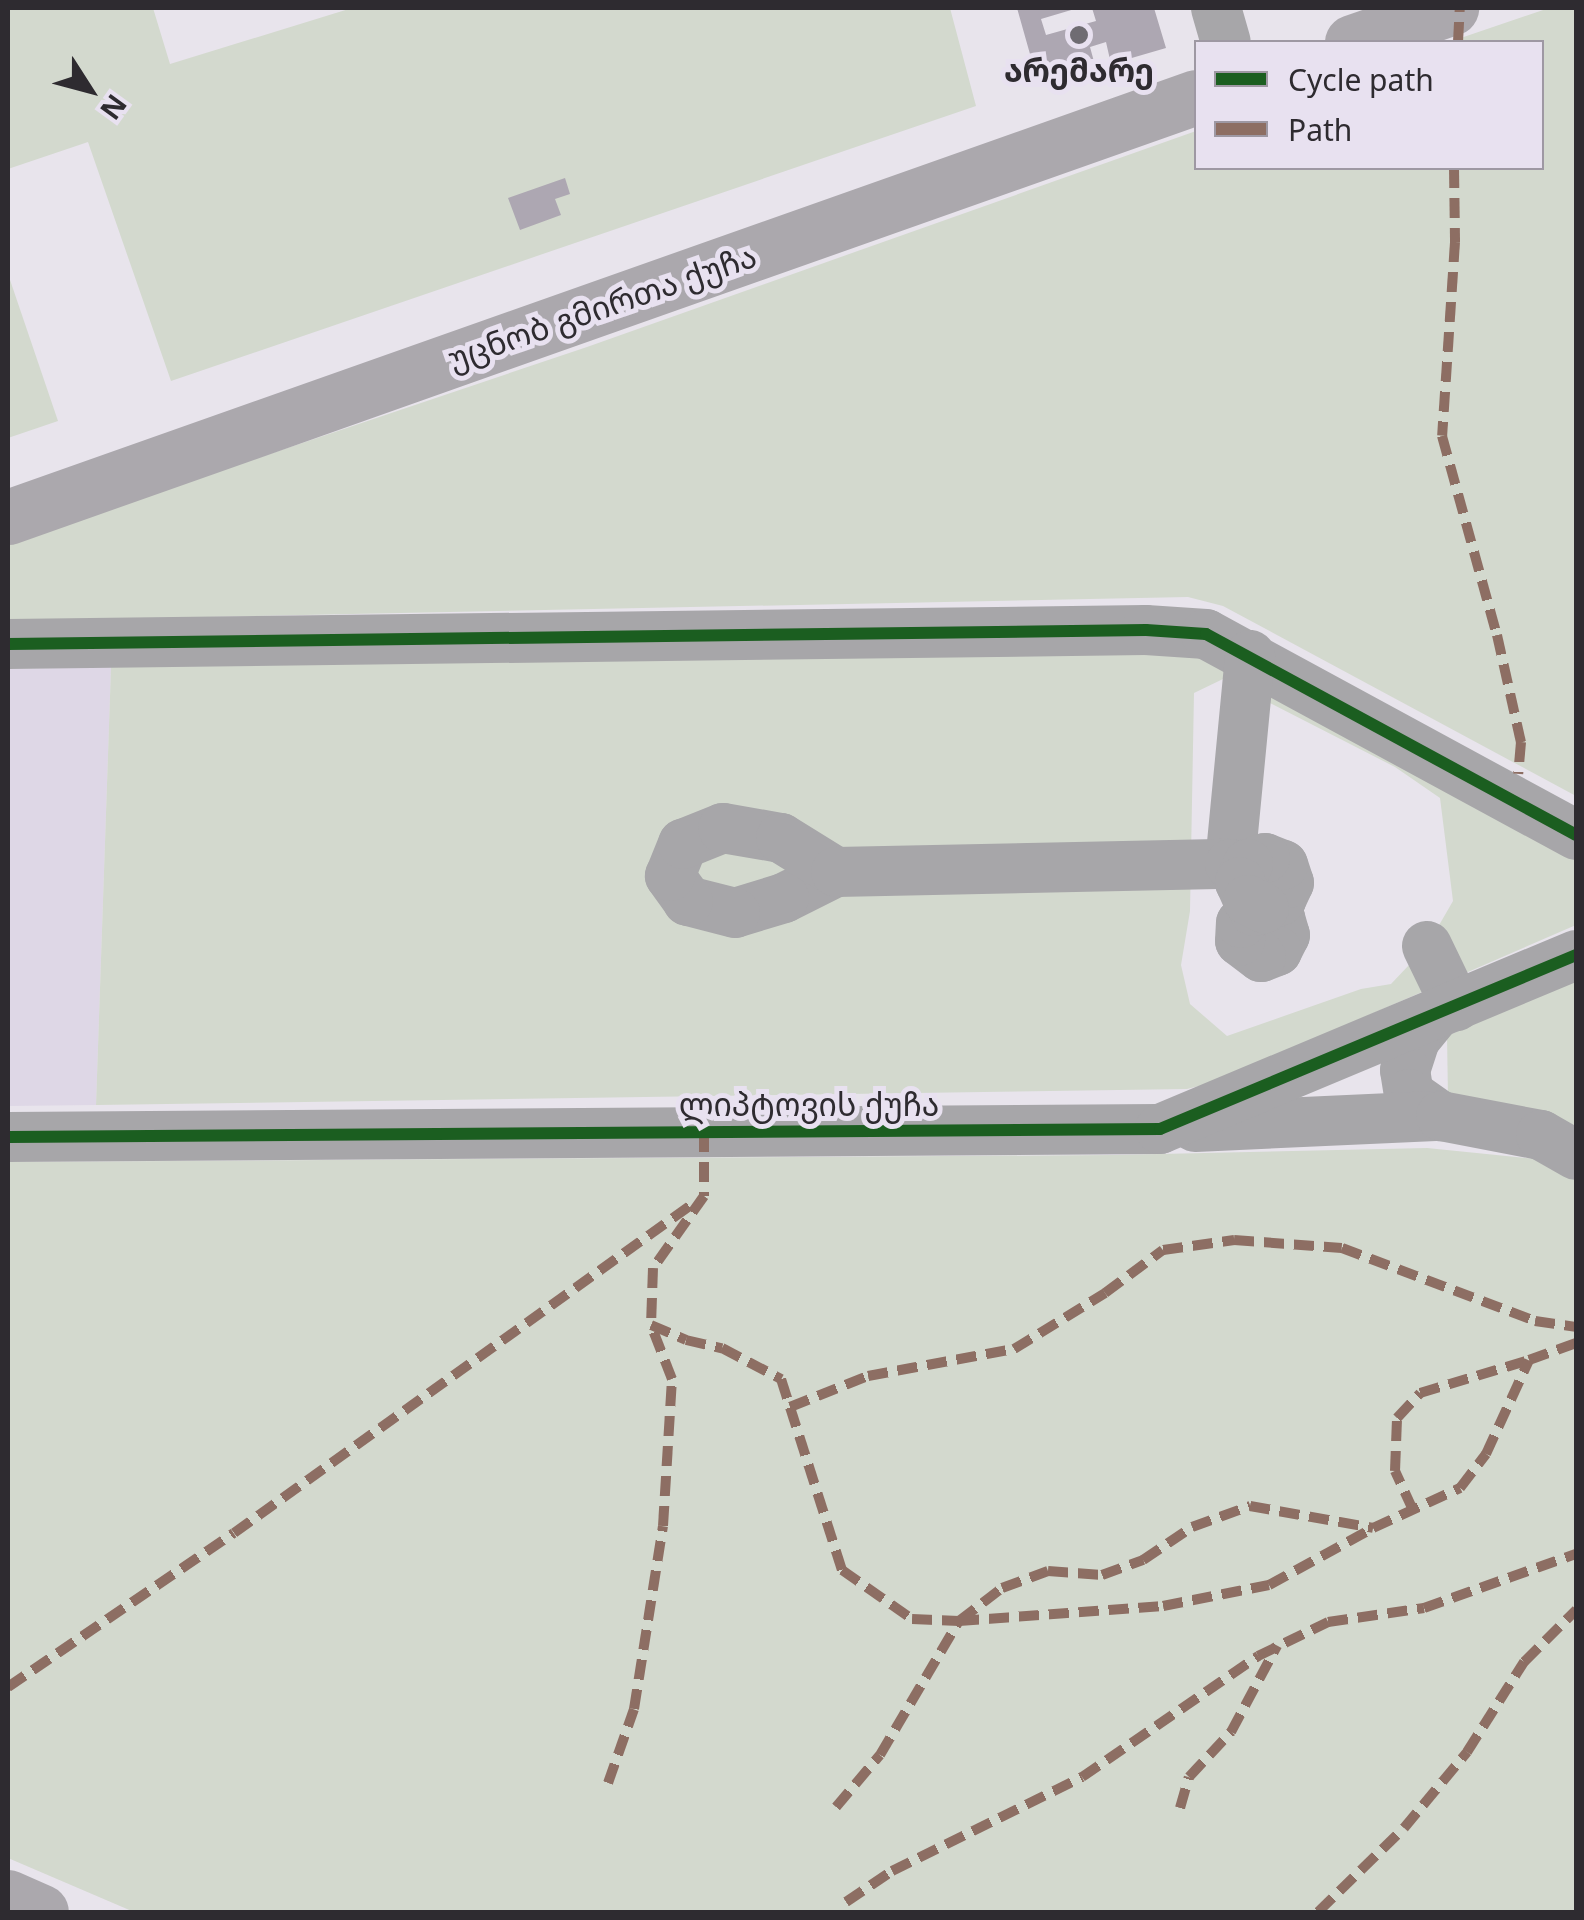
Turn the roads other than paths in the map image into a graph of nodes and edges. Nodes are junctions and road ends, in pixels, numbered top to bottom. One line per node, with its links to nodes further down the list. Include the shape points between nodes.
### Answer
1 (1216, 8): 3 (street)
2 (1451, 8): 4 (main road)
3 (1225, 40)
4 (1358, 40)
5 (1194, 98): 6 (main road, უცნობ გმირთა ქუჩა)
6 (8, 516)
7 (8, 644): 8 (street, via 1146,630 1206,634)
8 (1250, 655): 9 (street); 10 (street, via 1246,882)
9 (1576, 834)
10 (836, 872)
11 (1427, 946): 13 (street)
12 (1576, 955): 13 (street, ლიპტოვის ქუჩა)
13 (1446, 1010): 14 (street, via 1415,1040 1405,1070 1409,1094); 15 (street, ლიპტოვის ქუჩა)
14 (1441, 1116): 15 (street); 17 (street, via 1541,1135)
15 (1160, 1129): 16 (street, ლიპტოვის ქუჩა)
16 (8, 1137)
17 (1576, 1155)
18 (8, 1897): 19 (main road)
19 (41, 1912)

